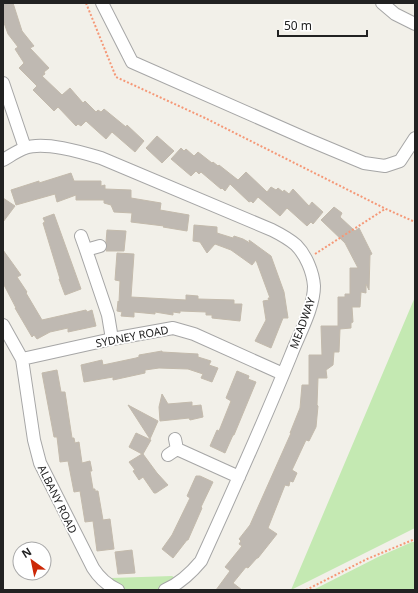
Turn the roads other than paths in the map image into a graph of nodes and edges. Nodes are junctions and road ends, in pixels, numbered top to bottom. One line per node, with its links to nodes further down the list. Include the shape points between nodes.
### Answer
1 (102, 3): 5 (street, via 132,62 309,140 364,163 385,166 400,160)
2 (382, 3): 3 (street, via 395,14)
3 (415, 24)
4 (3, 83): 6 (street)
5 (415, 138)
6 (25, 148): 7 (street, MEADWAY); 14 (street, MEADWAY, via 41,146 77,151 101,158 272,230 296,245 312,272 313,300)
7 (3, 160)
8 (81, 236): 10 (street)
9 (100, 246): 10 (street)
10 (86, 250): 12 (street, via 108,315)
11 (3, 325): 13 (street, ALBANY ROAD)
12 (112, 339): 13 (street, SYDNEY ROAD); 14 (street, SYDNEY ROAD, via 173,328 194,334)
13 (22, 359): 17 (street, ALBANY ROAD, via 40,463 93,568 101,579)
14 (283, 374): 16 (street, MEADWAY)
15 (173, 448): 16 (street)
16 (239, 477): 18 (street, MEADWAY, via 202,561 193,572)
17 (118, 590)
18 (165, 590)

